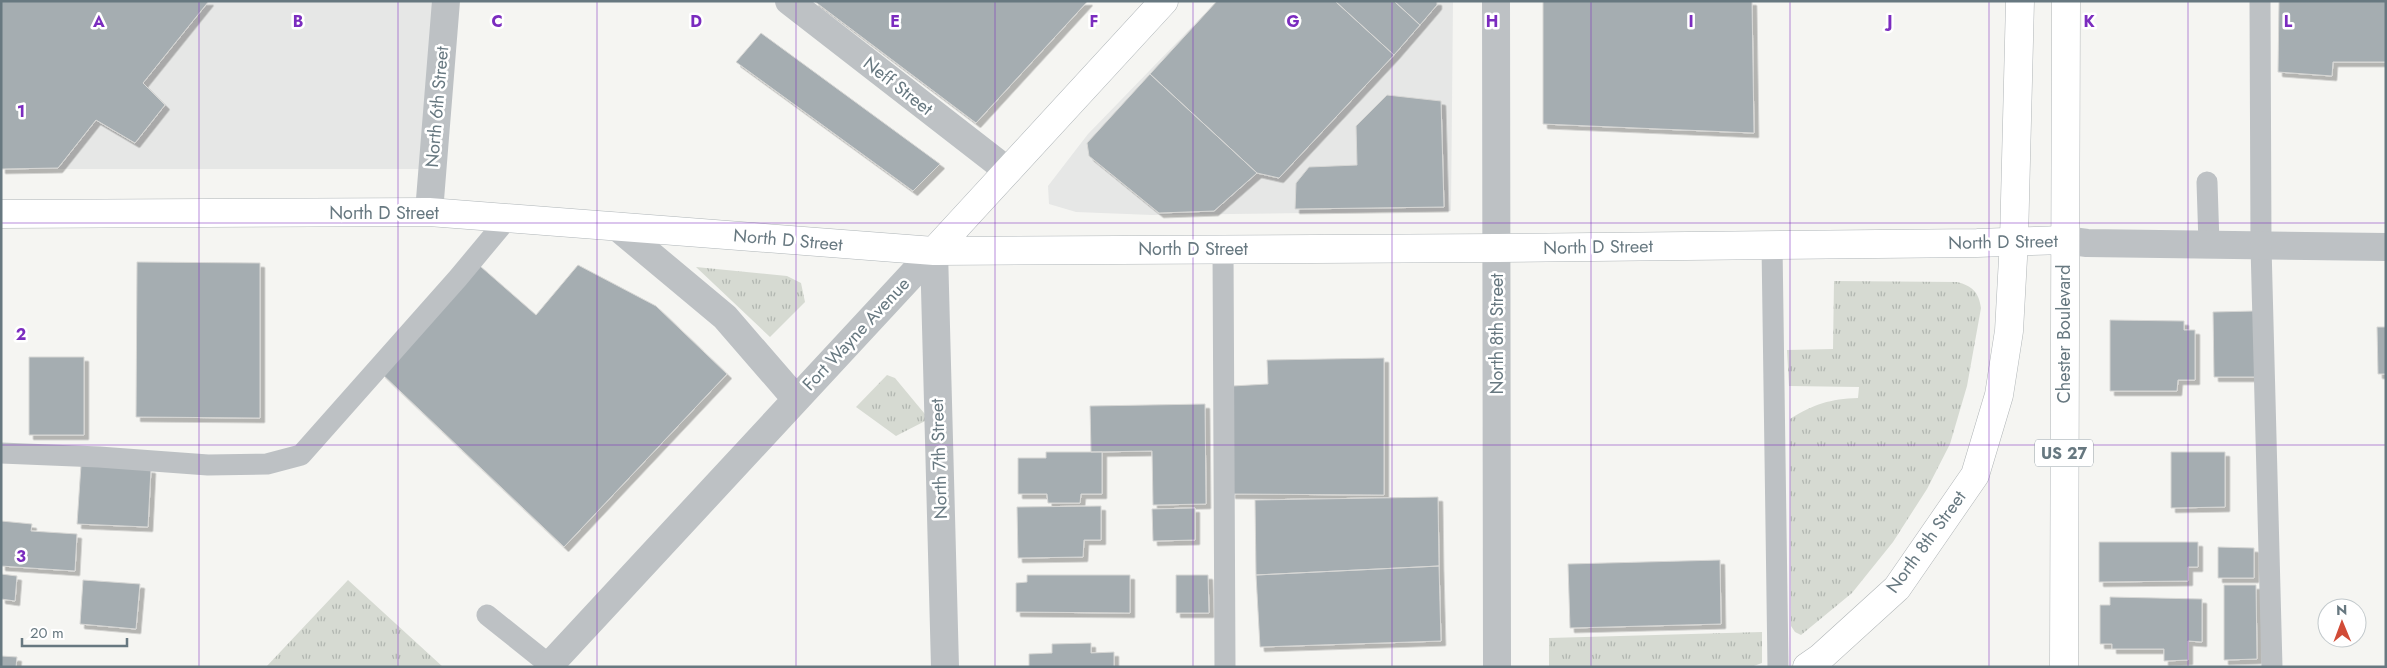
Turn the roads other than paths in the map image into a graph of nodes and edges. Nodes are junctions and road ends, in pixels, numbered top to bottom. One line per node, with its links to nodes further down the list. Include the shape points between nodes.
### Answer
1 (446, 1): 10 (street, North 6th Street)
2 (789, 1): 8 (street, Neff Street)
3 (1164, 1): 8 (main road, Fort Wayne Avenue)
4 (1496, 1): 20 (street, North 8th Street)
5 (2020, 1): 14 (main road)
6 (2066, 1): 15 (main road, Chester Boulevard / US 27)
7 (2260, 1): 18 (lane)
8 (1008, 172): 22 (main road, Fort Wayne Avenue)
9 (2207, 182): 16 (lane)
10 (429, 212): 11 (main road, North D Street); 12 (main road, North D Street)
11 (1, 214)
12 (508, 218): 13 (main road, North D Street); 24 (lane, via 300,455 267,464 208,465)
13 (616, 226): 22 (main road, North D Street); 23 (street, via 725,317)
14 (2014, 240): 15 (main road, North D Street); 17 (main road, North D Street); 31 (main road, North 8th Street, via 2009,331 2000,395 1975,475 1896,588)
15 (2064, 240): 16 (street, North D Street); 32 (main road, Chester Boulevard / US 27)
16 (2209, 244): 18 (street, North D Street)
17 (1772, 245): 20 (main road, North D Street); 30 (lane)
18 (2261, 246): 19 (street, North D Street); 33 (lane)
19 (2386, 247)
20 (1497, 248): 21 (main road, North D Street); 29 (street, North 8th Street)
21 (1223, 249): 22 (main road, North D Street); 28 (lane)
22 (934, 251): 23 (street, Fort Wayne Avenue); 27 (street, North 7th Street)
23 (796, 399): 26 (street, Fort Wayne Avenue)
24 (1, 453)
25 (487, 615): 26 (lane)
26 (550, 666)
27 (945, 667)
28 (1225, 667)
29 (1497, 667)
30 (1778, 667)
31 (1807, 667)
32 (2064, 667)
33 (2272, 667)

